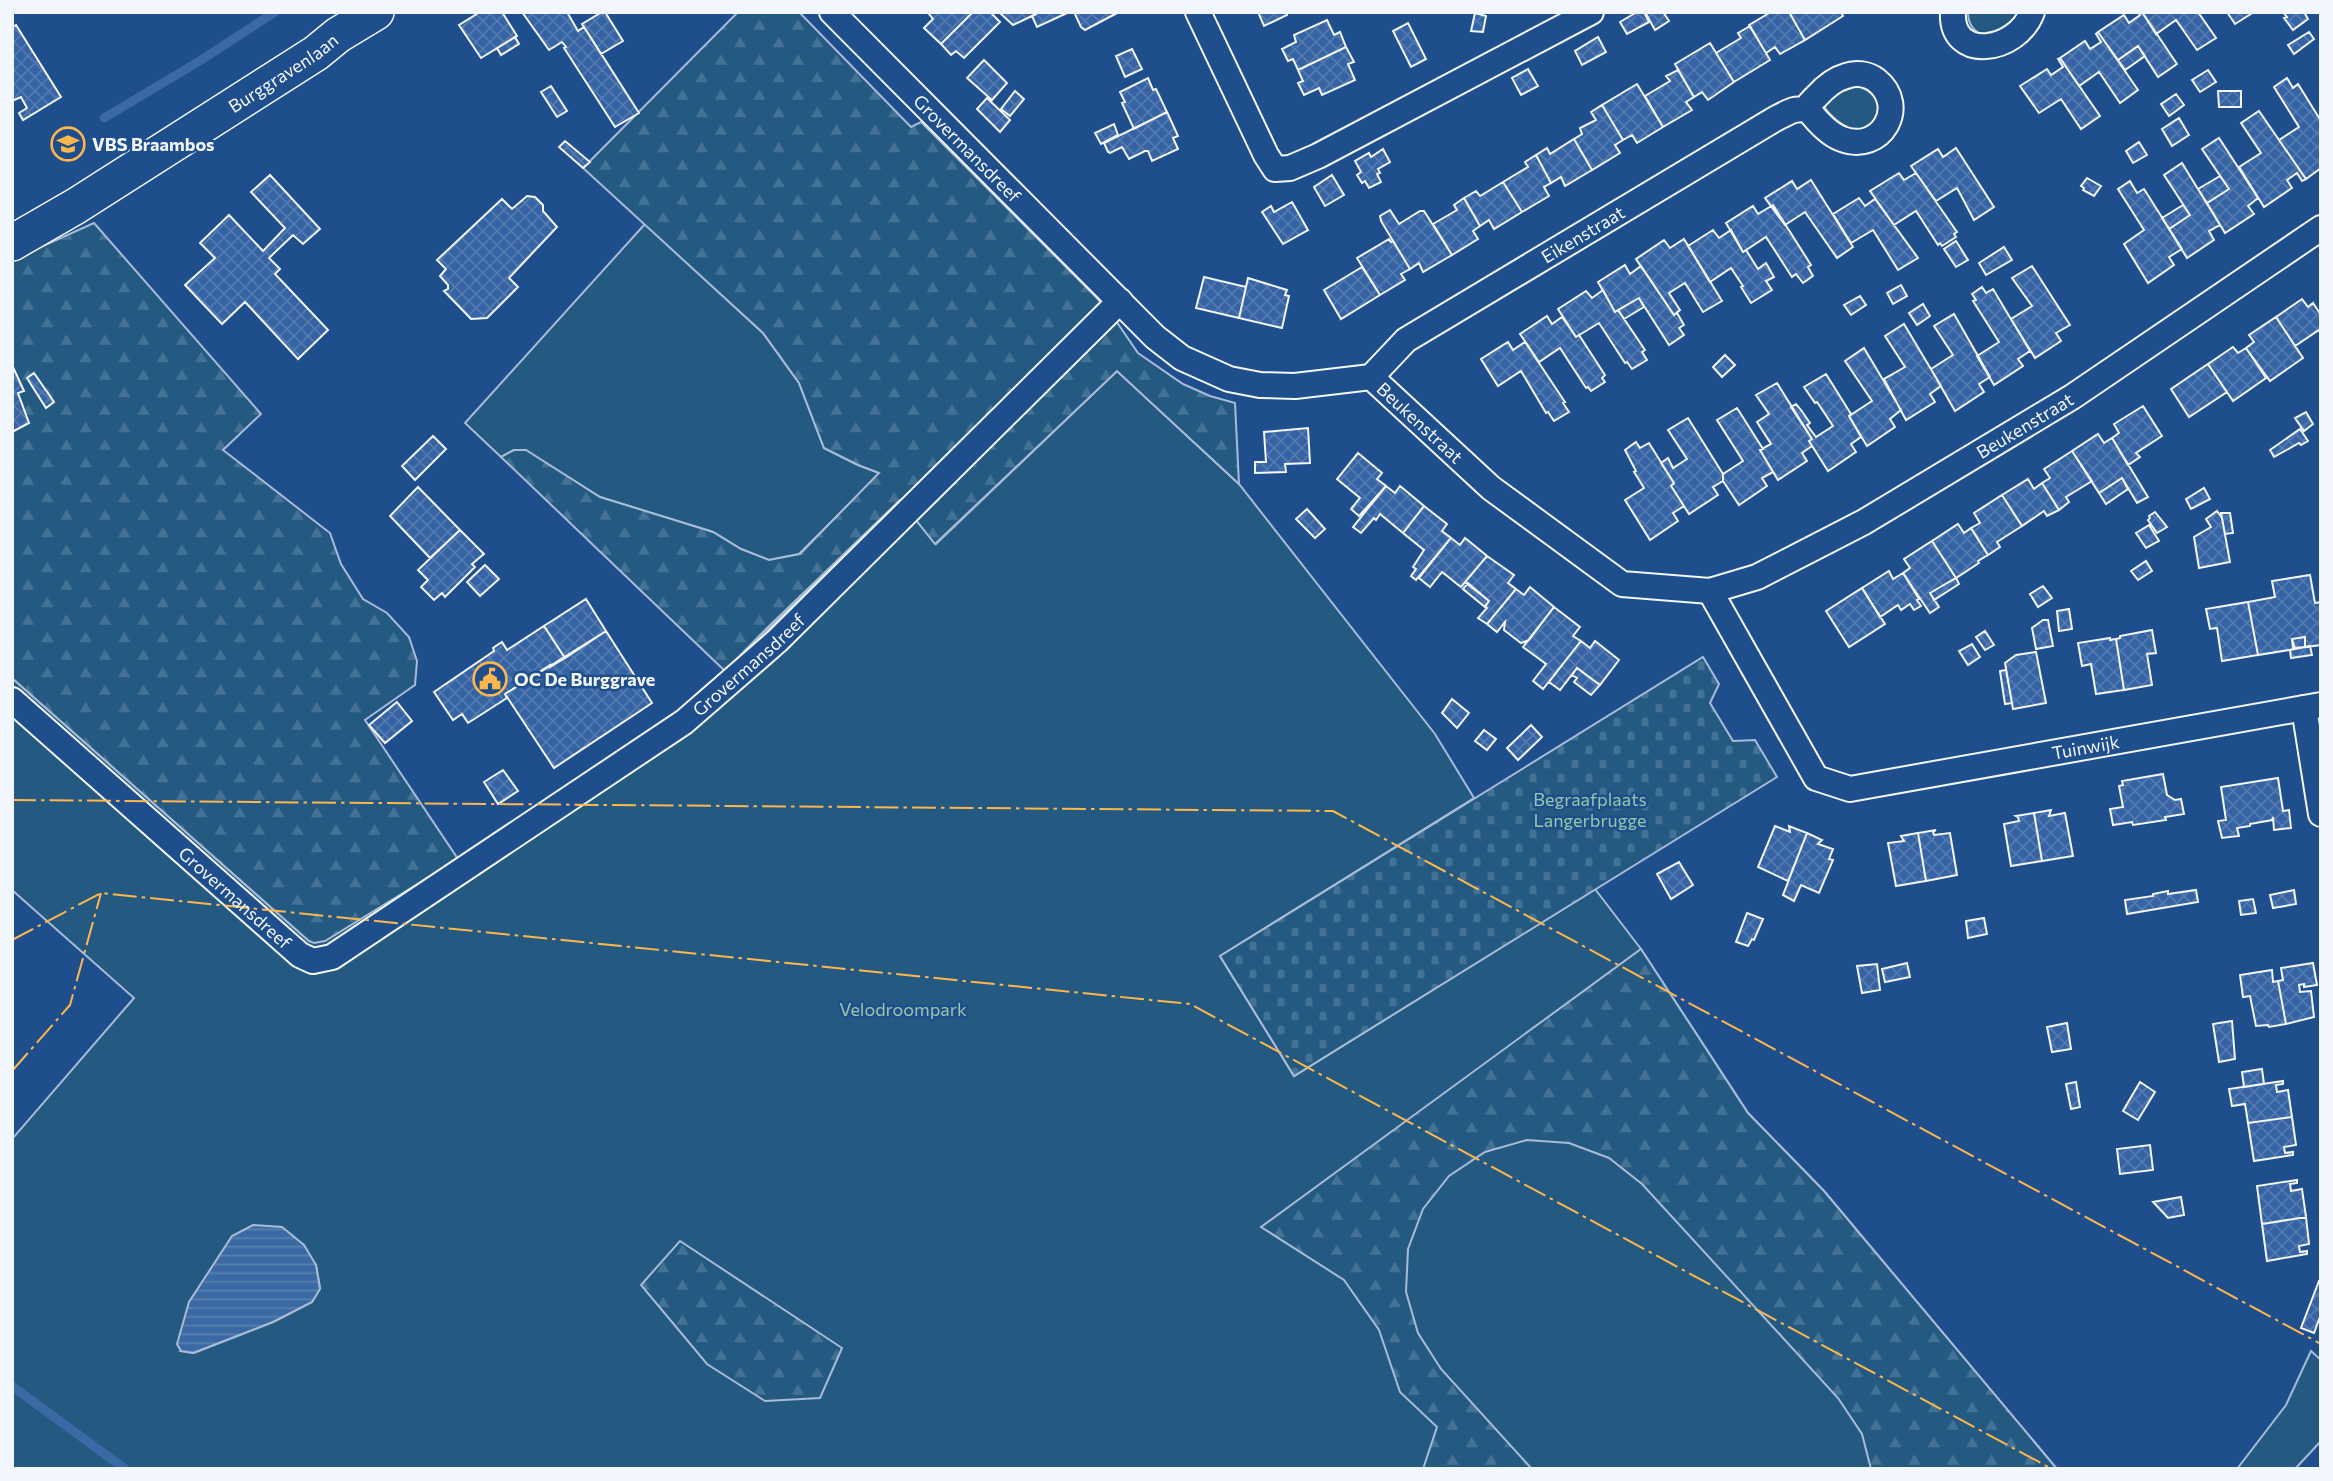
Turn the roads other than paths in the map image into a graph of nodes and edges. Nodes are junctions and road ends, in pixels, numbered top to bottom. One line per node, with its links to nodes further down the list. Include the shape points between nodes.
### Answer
1 (376, 12): 9 (main road, Burggravenlaan)
2 (832, 12): 10 (street, Grovermansdreef)
3 (1199, 12): 4 (street, via 1275,169 1318,156)
4 (1591, 12)
5 (1953, 12): 6 (street, via 1954,28 1962,40 1985,46 2015,36)
6 (2032, 12)
7 (1807, 108): 11 (street, Eikenstraat, via 1775,119 1406,340)
8 (2321, 228): 12 (street, Beukenstraat, via 2072,397 1864,522 1757,577)
9 (12, 243)
10 (1120, 301): 11 (street, Beukenstraat, via 1182,358 1229,379 1295,386); 13 (street, Grovermansdreef, via 777,641 684,722 332,957 313,961 300,955)
11 (1371, 377): 12 (street, Beukenstraat, via 1491,488 1622,584)
12 (1710, 591): 14 (street, Tuinwijk, via 1816,778 1850,789)
13 (12, 700)
14 (2312, 707): 15 (street)
15 (2321, 814)

